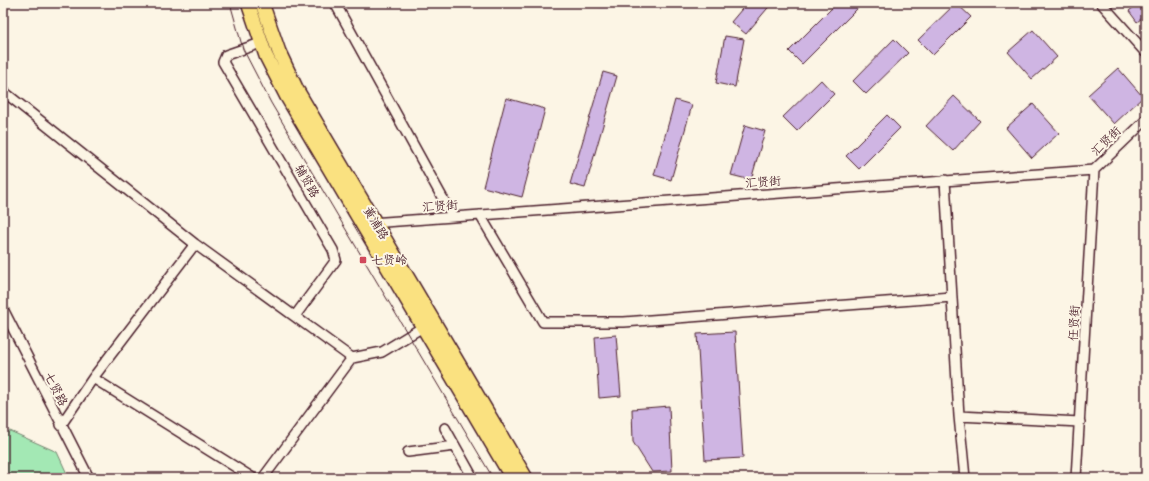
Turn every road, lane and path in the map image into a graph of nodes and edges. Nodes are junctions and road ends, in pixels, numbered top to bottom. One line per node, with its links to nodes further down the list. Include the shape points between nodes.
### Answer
1 (248, 3): 5 (highway, 黄浦路)
2 (262, 3): 13 (highway, 黄浦路, via 290,78)
3 (335, 3): 12 (street)
4 (1101, 3): 6 (street)
5 (261, 44): 14 (highway, 黄浦路, via 287,98); 18 (street, 辅贤路, via 226,55 223,62 334,250 336,260)
6 (1146, 53)
7 (3, 91): 15 (street)
8 (1146, 120): 9 (street, 汇贤街)
9 (1094, 170): 10 (street, 汇贤街); 23 (street, 任贤街)
10 (945, 180): 11 (street, 汇贤街); 16 (street)
11 (480, 215): 12 (street, 汇贤街); 16 (street, via 543,322 624,322)
12 (453, 217): 13 (street, 汇贤街)
13 (376, 223): 14 (street, 汇贤街); 33 (highway, 黄浦路)
14 (362, 224): 19 (highway, 黄浦路)
15 (195, 244): 18 (street); 21 (street)
16 (952, 297): 22 (street)
17 (3, 309): 24 (street, 七贤路)
18 (295, 316): 20 (street)
19 (423, 327): 20 (street, via 382,352); 32 (highway, 黄浦路)
20 (352, 358): 30 (street)
21 (93, 378): 24 (street); 29 (street)
22 (959, 416): 23 (street); 34 (street)
23 (1080, 422): 35 (street, 任贤街)
24 (61, 425): 28 (street, 七贤路)
25 (445, 428): 26 (street)
26 (455, 446): 27 (street); 31 (street)
27 (408, 452)
28 (89, 478)
29 (253, 478)
30 (263, 478)
31 (473, 478)
32 (512, 478)
33 (526, 478)
34 (965, 478)
35 (1076, 478)

